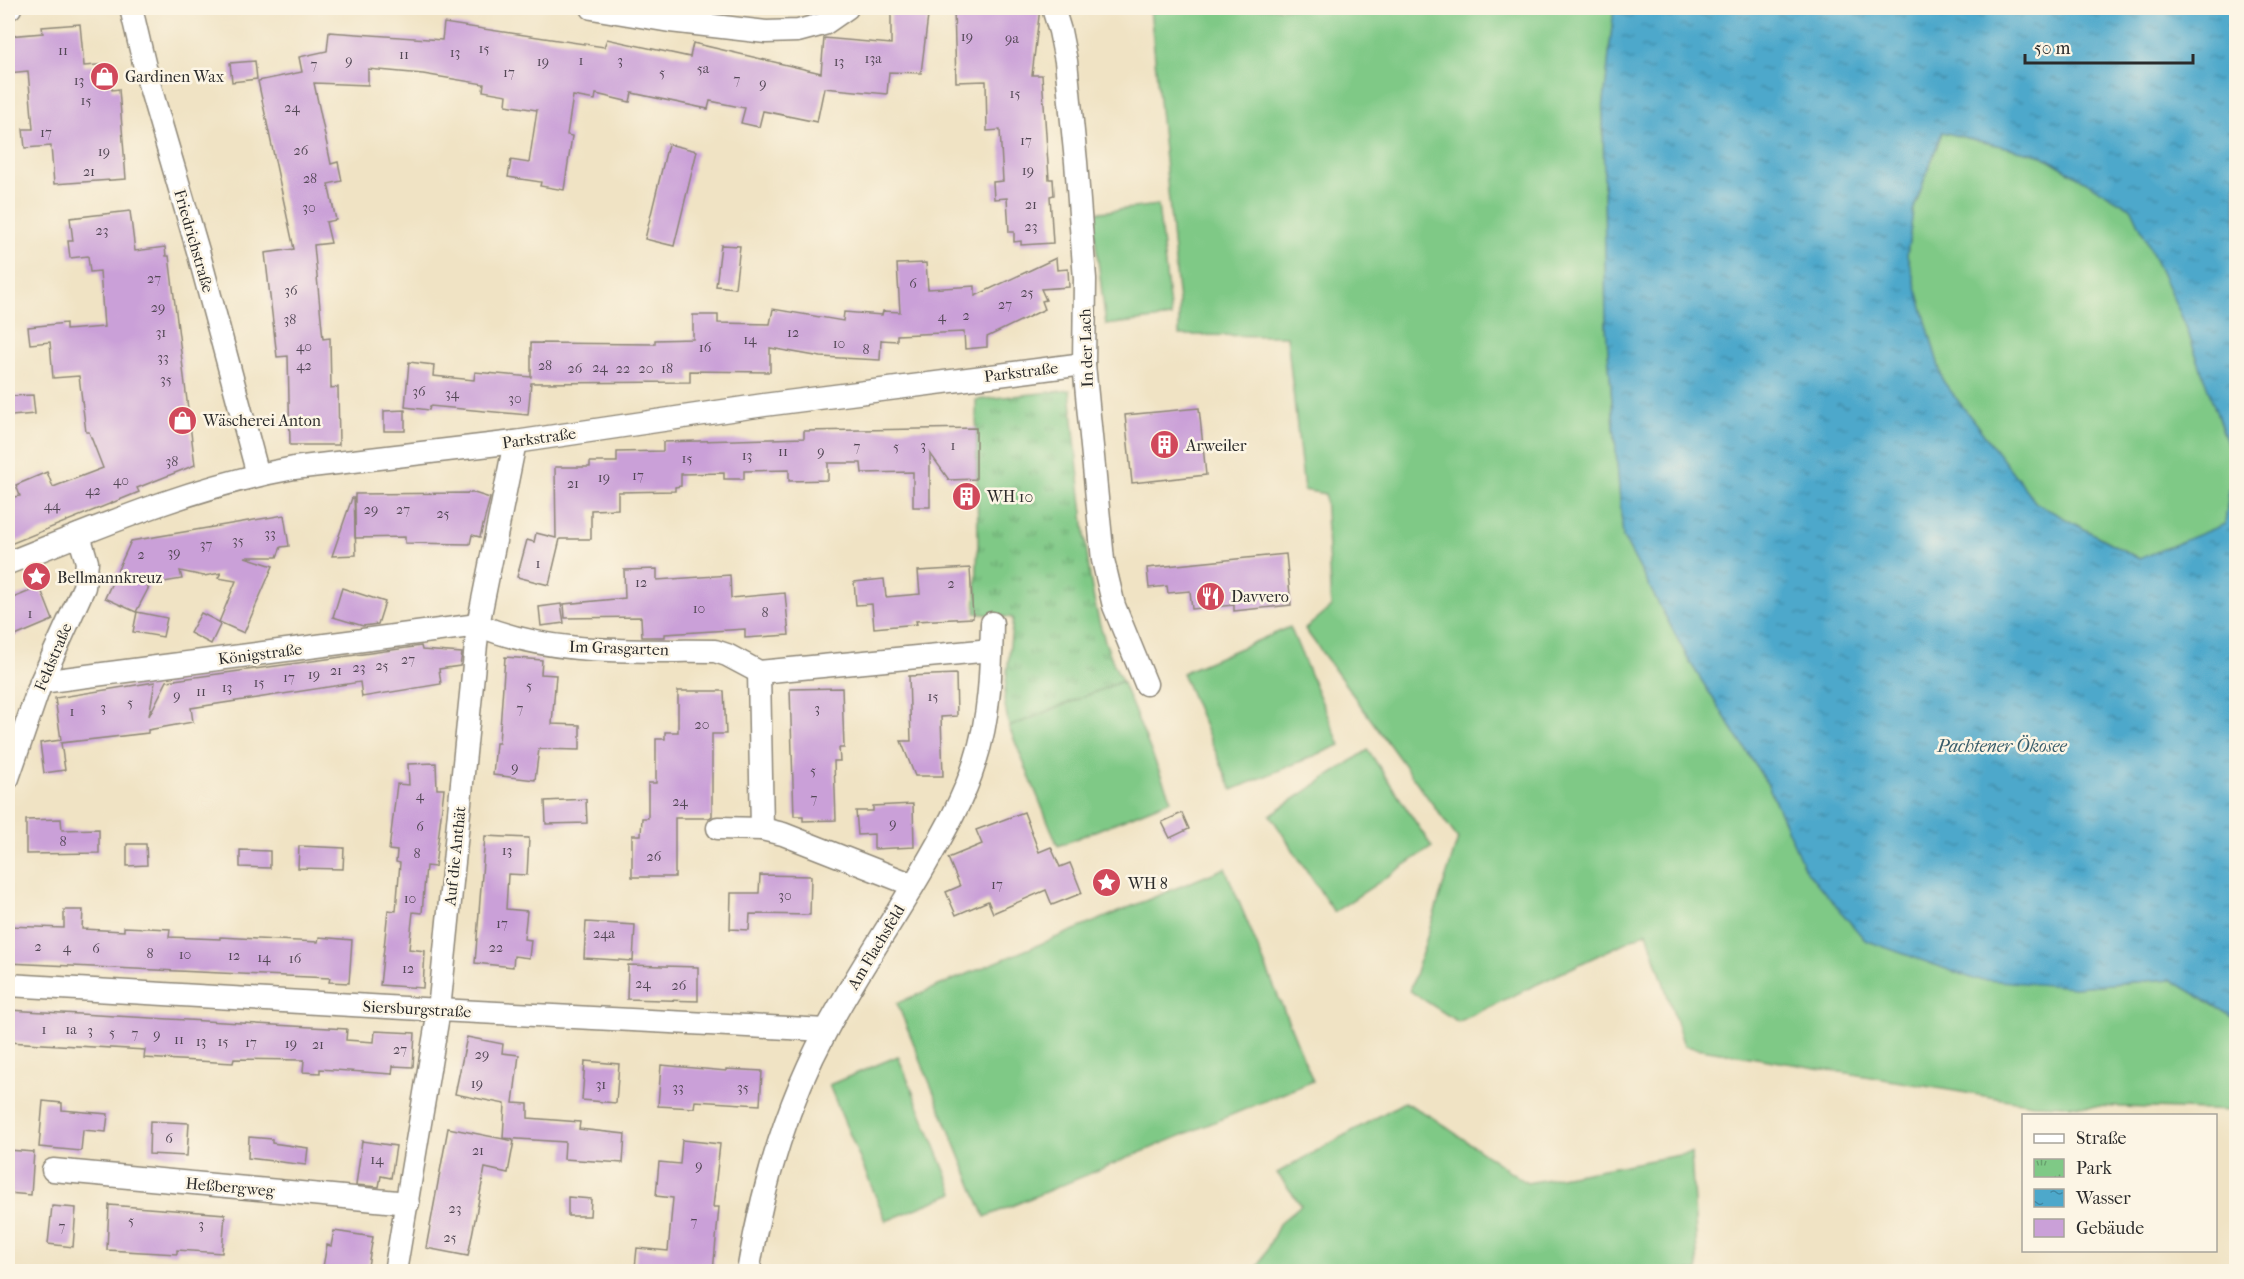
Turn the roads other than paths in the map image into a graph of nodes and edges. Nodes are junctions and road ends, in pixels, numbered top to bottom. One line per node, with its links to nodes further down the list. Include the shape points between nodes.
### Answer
1 (131, 8): 7 (street, Friedrichstraße)
2 (592, 8): 3 (street, via 766,32 798,31 824,24)
3 (847, 8)
4 (1053, 8): 5 (street, In der Lach, via 1066,61 1077,162 1085,279)
5 (1084, 364): 6 (street, Parkstraße); 15 (street, In der Lach, via 1103,560 1114,606)
6 (515, 442): 7 (street, Parkstraße); 11 (street, Auf die Anthät)
7 (258, 475): 8 (street, Parkstraße, via 205,489)
8 (79, 535): 9 (street, Parkstraße); 14 (street, Feldstraße, via 87,562 84,587)
9 (8, 563)
10 (992, 623): 12 (street, Am Flachsfeld)
11 (478, 625): 13 (street, Im Grasgarten, via 544,644 606,650 715,651); 14 (street, Königstraße); 21 (street, Auf die Anthät)
12 (991, 650): 13 (street); 19 (street, Am Flachsfeld, via 988,708 975,762 952,819)
13 (759, 672): 18 (street)
14 (41, 682): 16 (street, Feldstraße)
15 (1146, 684)
16 (8, 778)
17 (718, 828): 18 (street)
18 (762, 829): 19 (street)
19 (913, 885): 22 (street, Am Flachsfeld)
20 (8, 985): 21 (street, Siersburgstraße)
21 (439, 1010): 22 (street, Siersburgstraße); 24 (street, Auf die Anthät)
22 (826, 1030): 26 (street, Am Flachsfeld, via 807,1069 770,1173)
23 (53, 1170): 24 (street, Heßbergweg)
24 (408, 1203): 25 (street, Auf die Anthät)
25 (395, 1272)
26 (748, 1272)

